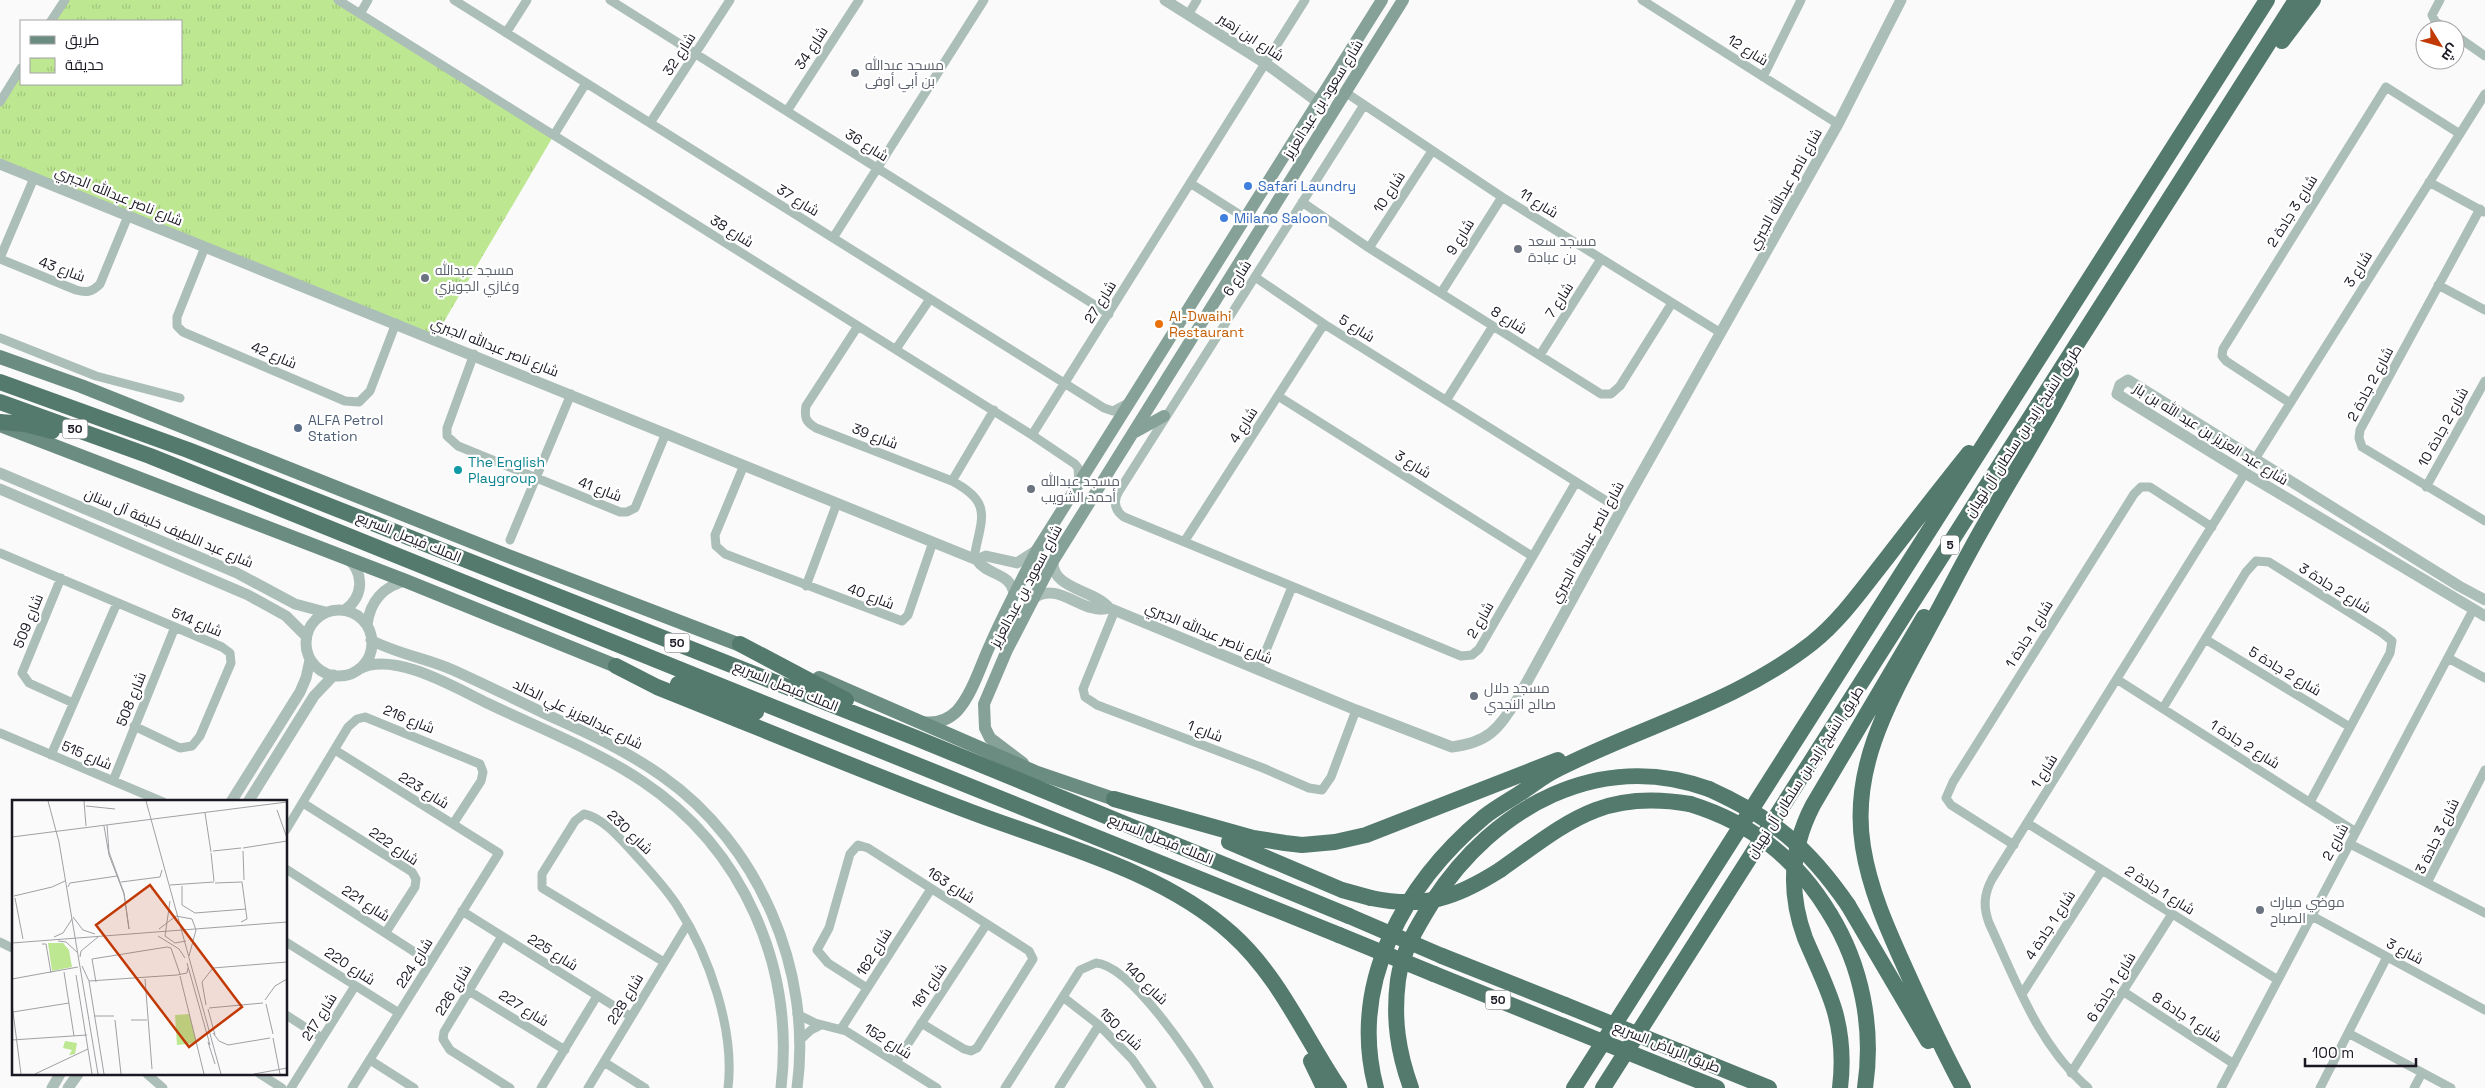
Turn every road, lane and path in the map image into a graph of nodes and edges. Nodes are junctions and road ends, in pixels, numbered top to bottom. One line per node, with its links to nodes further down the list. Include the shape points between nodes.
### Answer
1 (65, 0): 25 (street)
2 (338, 0): 23 (street, شارع 38)
3 (368, 0): 23 (street)
4 (454, 0): 27 (street, شارع 37)
5 (527, 0): 27 (street)
6 (610, 0): 29 (street, شارع 36)
7 (730, 0): 29 (street, شارع 32)
8 (859, 0): 40 (street, شارع 34)
9 (984, 0): 49 (street)
10 (1165, 0): 24 (street, شارع ابن زهير)
11 (1198, 0): 24 (street)
12 (1305, 0): 31 (street, شارع 27)
13 (1382, 0): 38 (main road, شارع سعود بن عبدالعزيز)
14 (1403, 0): 35 (main road, شارع سعود بن عبدالعزيز)
15 (1642, 0): 33 (street, شارع 12)
16 (1801, 0): 33 (street)
17 (1901, 0): 43 (street, شارع ناصر عبدالله الجبري)
18 (2256, 0): 41 (highway)
19 (2267, 0): 41 (highway, طريق الشيخ زايد بن سلطان آل نهيان / 5)
20 (2296, 0): 44 (highway, طريق الشيخ زايد بن سلطان آل نهيان / 5)
21 (2312, 0): 44 (highway)
22 (2440, 0): 26 (street, via 2432,15)
23 (360, 14): 46 (street, شارع 38)
24 (1188, 15): 31 (street, شارع ابن زهير)
25 (52, 20)
26 (2434, 20)
27 (506, 33): 34 (street, شارع 37)
28 (2465, 42): 30 (street)
29 (696, 54): 40 (street, شارع 36); 42 (street, شارع 32)
30 (2485, 56)
31 (1265, 64): 38 (street, شارع ابن زهير); 52 (street, شارع 27)
32 (20, 70): 37 (street)
33 (1764, 77): 43 (street, شارع 12)
34 (586, 83): 42 (street, شارع 37); 46 (street)
35 (1345, 92): 39 (street, شارع 11); 72 (main road, شارع سعود بن عبدالعزيز)
36 (2485, 94): 45 (street, شارع 3)
37 (0, 102)
38 (1318, 102): 57 (main road, شارع سعود بن عبدالعزيز)
39 (1364, 105): 47 (street, شارع 11); 54 (street, شارع 6)
40 (787, 111): 49 (street, شارع 36)
41 (2191, 118): 88 (highway, طريق الشيخ زايد بن سلطان آل نهيان / 5)
42 (650, 123): 58 (street, شارع 37)
43 (1838, 124): 78 (street, شارع ناصر عبدالله الجبري)
44 (2211, 134): 68 (highway, طريق الشيخ زايد بن سلطان آل نهيان / 5)
45 (2460, 134): 51 (street, شارع 3); 95 (street, شارع 3 جادة 2, via 2386,86 2223,349 2222,356 2226,361)
46 (554, 135): 76 (street, شارع 38)
47 (1432, 151): 53 (street, شارع 11); 60 (street, شارع 10)
48 (0, 164): 50 (street, شارع ناصر عبدالله الجبري)
49 (878, 168): 58 (street); 71 (street, شارع 36)
50 (34, 178): 56 (street, شارع ناصر عبدالله الجبري); 61 (street, شارع 43)
51 (2430, 182): 55 (street); 95 (street, شارع 3)
52 (1190, 183): 57 (street); 71 (street, شارع 27)
53 (1502, 196): 62 (street, شارع 11); 65 (street, شارع 9)
54 (1302, 202): 60 (street, شارع 8); 63 (street, شارع 6)
55 (2482, 211): 64 (street, شارع 2 جادة 2)
56 (128, 216): 59 (street, شارع ناصر عبدالله الجبري); 61 (street, شارع 43, via 100,284 94,291 76,290)
57 (1245, 218): 70 (main road, شارع سعود بن عبدالعزيز)
58 (834, 238): 66 (street, شارع 37)
59 (205, 247): 73 (street, شارع ناصر عبدالله الجبري); 73 (street, شارع 42, via 176,326 183,332 345,401 359,402 370,391)
60 (1369, 248): 65 (street, شارع 8)
61 (0, 259)
62 (1602, 259): 67 (street, شارع 11); 82 (street, شارع 7)
63 (1255, 277): 75 (street, شارع 5); 97 (street, شارع 6)
64 (2438, 285): 69 (street); 111 (street, شارع 2 جادة 2, via 2360,430 2359,438 2362,447)
65 (1441, 293): 77 (street, شارع 8)
66 (930, 299): 80 (street); 86 (street, شارع 37)
67 (1672, 303): 78 (street, شارع 11); 82 (street, شارع 8, via 1620,386 1611,394 1601,394)
68 (2102, 308): 119 (highway, via 2060,395); 263 (highway, طريق الشيخ زايد بن سلطان آل نهيان / 5)
69 (2485, 310)
70 (1187, 311): 72 (main road, via 1192,319); 74 (main road, شارع سعود بن عبدالعزيز)
71 (1109, 314): 86 (street, شارع 27)
72 (1202, 320): 87 (main road, شارع سعود بن عبدالعزيز)
73 (396, 323): 81 (street, شارع ناصر عبدالله الجبري)
74 (1179, 324): 87 (main road, via 1186,334 1164,370); 94 (main road, شارع سعود بن عبدالعزيز)
75 (1324, 324): 90 (street, شارع 4); 92 (street, شارع 5)
76 (858, 326): 80 (street, شارع 38); 108 (street, شارع 39, via 806,406 807,422)
77 (1493, 326): 82 (street, شارع 8); 92 (street)
78 (1721, 333): 116 (street, شارع ناصر عبدالله الجبري)
79 (0, 338): 91 (street, via 96,376)
80 (896, 349): 96 (street, شارع 38)
81 (474, 354): 89 (street, شارع ناصر عبدالله الجبري); 107 (street, شارع 41, via 446,428 448,436 458,446)
82 (1540, 355)
83 (0, 357): 149 (main road, الملك فيصل السريع)
84 (2485, 381): 111 (street, شارع 2 جادة 10)
85 (0, 382): 167 (highway, الملك فيصل السريع / 50, via 188,450)
86 (1065, 384): 94 (street, شارع 37, via 1109,411); 100 (street, شارع 27)
87 (1162, 384): 101 (main road, شارع سعود بن عبدالعزيز)
88 (2019, 392): 159 (highway, via 1843,613 1812,642); 262 (highway, طريق الشيخ زايد بن سلطان آل نهيان / 5)
89 (572, 394): 99 (street, شارع ناصر عبدالله الجبري); 107 (street)
90 (1278, 396): 123 (street, شارع 4); 126 (street, شارع 3)
91 (180, 398)
92 (1447, 399): 109 (street, شارع 5)
93 (0, 402): 102 (highway, الملك فيصل السريع / 50)
94 (1129, 403): 110 (main road, شارع سعود بن عبدالعزيز)
95 (2290, 404): 103 (street, شارع 3)
96 (994, 410): 100 (street, شارع 38); 108 (street)
97 (1164, 416): 101 (main road); 117 (street, شارع 6, via 1116,497 1117,510)
98 (0, 424): 102 (highway, via 38,427 122,453); 127 (main road)
99 (666, 433): 104 (street, شارع ناصر عبدالله الجبري); 107 (street, شارع 41, via 635,508 627,512)
100 (1032, 434): 110 (street, شارع 38, via 1075,464)
101 (1131, 435): 129 (main road, شارع سعود بن عبدالعزيز)
102 (150, 456): 168 (highway, الملك فيصل السريع / 50)
103 (2255, 459): 106 (street, شارع عبد العزيز بن عبد الله بن باز, via 2128,380 2120,385 2117,394); 136 (street, شارع عبد العزيز بن عبد الله بن باز)
104 (744, 465): 114 (street, شارع ناصر عبدالله الجبري); 132 (street, شارع 40, via 715,535 716,546 725,554)
105 (0, 472): 115 (street, شارع عبد اللطيف خليفة آل سنان)
106 (2245, 473): 120 (street, شارع 1); 140 (street, شارع عبد العزيز بن عبد الله بن باز)
107 (536, 478): 121 (street)
108 (952, 481): 128 (street, شارع 39, via 974,494 981,507)
109 (1576, 482): 116 (street, شارع 5); 126 (street, شارع 2)
110 (1079, 483): 124 (main road, شارع سعود بن عبدالعزيز)
111 (2426, 487): 118 (street, شارع 2 جادة 2)
112 (0, 489): 113 (street)
113 (23, 499): 115 (street, via 43,502 67,512); 145 (street, via 248,595 286,616)
114 (837, 504): 122 (street, شارع ناصر عبدالله الجبري); 132 (street)
115 (76, 505): 141 (street, شارع عبد اللطيف خليفة آل سنان, via 245,576 295,604)
116 (1621, 510): 162 (street, شارع ناصر عبدالله الجبري, via 1518,700 1498,729 1472,744 1452,747)
117 (1124, 517): 123 (street, شارع 2)
118 (2485, 521)
119 (1984, 526): 266 (highway, via 1912,636 1813,805 1801,827 1794,853 1795,893 1804,935 1837,1021 1842,1065); 268 (highway, via 1885,711 1870,748 1861,805 1863,846 1876,900)
120 (2212, 527): 158 (street, شارع 1); 185 (street, شارع 1 جادة 1, via 2150,487 2141,487 2030,658 1946,798 1950,805)
121 (510, 540)
122 (933, 542): 128 (street, شارع ناصر عبدالله الجبري); 132 (street, شارع 40, via 908,615 902,621)
123 (1184, 542): 133 (street, شارع 2)
124 (1037, 550): 128 (street, شارع ناصر عبدالله الجبري, via 1016,562 986,556); 134 (main road, شارع سعود بن عبدالعزيز)
125 (1, 556): 130 (street, شارع 514)
126 (1532, 556): 133 (street, شارع 2, via 1479,649 1468,656 1461,656)
127 (348, 559): 131 (main road); 139 (street, via 358,572 360,582 356,598)
128 (976, 559): 134 (street, شارع ناصر عبدالله الجبري, via 986,569 1007,579)
129 (1054, 561): 135 (main road, شارع سعود بن عبدالعزيز); 138 (street, شارع ناصر عبدالله الجبري, via 1054,570 1059,578)
130 (61, 578): 137 (street, شارع 514); 160 (street, شارع 509, via 22,673 29,682)
131 (406, 581): 143 (street, via 388,588 379,596 369,612); 153 (main road)
132 (806, 586)
133 (1292, 587): 155 (street)
134 (1014, 594): 148 (main road, شارع سعود بن عبدالعزيز)
135 (1034, 598): 138 (street, شارع ناصر عبدالله الجبري, via 1052,592 1098,609); 150 (main road, شارع سعود بن عبدالعزيز)
136 (2485, 600)
137 (117, 604): 144 (street, شارع 514); 160 (street)
138 (1112, 609): 155 (street, شارع ناصر عبدالله الجبري); 162 (street, شارع 1, via 1083,689 1086,697 1097,705 1322,790 1331,776)
139 (345, 610): 141 (street); 143 (street, via 357,615)
140 (2473, 610): 142 (street, شارع عبد العزيز بن عبد الله بن باز); 151 (street, شارع 2)
141 (325, 612): 145 (street, via 313,622)
142 (2485, 616)
143 (367, 625): 147 (street)
144 (175, 627): 164 (street, شارع 508); 164 (street, شارع 514, via 222,648 230,653 232,662 200,736 192,746 180,748)
145 (306, 636): 152 (street)
146 (2205, 639): 161 (street, شارع 2 جادة 3); 165 (street, شارع 2 جادة 5); 165 (street, شارع 2 جادة 3, via 2250,566 2260,560 2269,562 2392,641 2390,653)
147 (372, 640): 154 (street, via 370,653); 217 (street, شارع عبدالعزيز علي الخالد, via 391,650 443,666 598,738 649,767 686,795 729,841 767,903 787,956)
148 (991, 642): 150 (main road, via 995,651); 163 (main road, شارع سعود بن عبدالعزيز, via 957,711 935,724)
149 (740, 644): 163 (main road, الملك فيصل السريع); 167 (highway)
150 (1007, 650): 172 (main road, شارع سعود بن عبدالعزيز, via 984,704 985,728 990,738)
151 (2448, 658): 157 (street); 183 (street, شارع 2)
152 (310, 660): 156 (street, via 320,670); 176 (street, via 300,692)
153 (616, 666): 168 (highway); 209 (highway, via 657,687 1166,888 1231,933)
154 (359, 669): 156 (street, via 351,674); 251 (street, شارع عبدالعزيز علي الخالد, via 386,664 453,687 610,762 659,793 687,816 713,844 736,877 765,936 778,984 782,1018)
155 (1258, 670): 162 (street, شارع ناصر عبدالله الجبري)
156 (334, 676): 177 (street, via 314,696)
157 (2485, 678)
158 (2118, 680): 161 (street, شارع 2 جادة 1); 180 (street, شارع 1)
159 (1741, 688): 175 (highway, via 1454,802 1366,835 1335,842 1302,845 1253,838); 260 (highway, via 1556,770 1486,816 1456,842 1414,895 1383,950 1370,1014 1370,1045)
160 (73, 703): 170 (street)
161 (2163, 708): 178 (street, شارع 2 جادة 1)
162 (1356, 710)
163 (920, 722): 172 (main road, الملك فيصل السريع)
164 (134, 726): 173 (street, شارع 508)
165 (2350, 727): 178 (street, شارع 2 جادة 3)
166 (0, 733): 170 (street, شارع 515)
167 (916, 738): 214 (highway, الملك فيصل السريع / 50, bridge)
168 (860, 743): 223 (highway, الملك فيصل السريع / 50, bridge)
169 (335, 750): 179 (street, شارع 216); 181 (street, شارع 223); 181 (street, شارع 216, via 348,727 365,717 480,764 483,772 481,781)
170 (51, 755): 173 (street, شارع 515)
171 (2485, 770): 189 (street, شارع 3 جادة 3)
172 (1035, 772): 175 (main road, الملك فيصل السريع)
173 (113, 781): 174 (street, شارع 515)
174 (147, 799)
175 (1114, 799): 267 (highway, bridge, via 1263,854 1342,890 1409,904 1473,888 1576,818 1603,806 1650,799 1690,804 1729,818 1764,838 1799,870 1830,914 1848,948 1862,991 1867,1032)
176 (232, 800)
177 (249, 800)
178 (2310, 802): 183 (street, شارع 2 جادة 1)
179 (303, 804): 182 (street, شارع 216); 197 (street, شارع 222, via 412,872 416,879 415,887)
180 (2027, 823): 185 (street, شارع 1); 188 (street, شارع 1 جادة 2)
181 (453, 824): 186 (street, شارع 223)
182 (288, 827)
183 (2356, 832): 184 (street, شارع 2)
184 (2350, 844): 189 (street); 194 (street, شارع 2)
185 (2014, 845): 211 (street, شارع 1, via 1986,891 1984,910)
186 (499, 853): 191 (street, شارع 224)
187 (288, 870): 197 (street, شارع 221)
188 (2102, 870): 193 (street, شارع 1 جادة 2); 211 (street, شارع 1 جادة 4)
189 (2427, 883): 192 (street, شارع 3 جادة 3)
190 (931, 889): 196 (street, شارع 163); 207 (street, شارع 162); 207 (street, شارع 163, via 868,848 858,845 850,854 829,928 818,950 828,963)
191 (462, 911): 198 (street, شارع 225); 203 (street, شارع 224)
192 (2485, 913)
193 (2172, 914): 205 (street, شارع 1 جادة 2); 210 (street, شارع 1 جادة 6)
194 (2312, 916): 202 (street, شارع 3); 205 (street, شارع 2)
195 (688, 925): 204 (street, شارع 228); 204 (street, شارع 230, via 654,876 624,843 590,815 584,814 575,821 542,874 542,888); 250 (street, شارع 230, via 708,967 724,1019)
196 (986, 925): 220 (street, شارع 161); 220 (street, شارع 163, via 1029,951 1033,959 977,1048 971,1051 964,1049)
197 (386, 932): 203 (street, شارع 221)
198 (502, 936): 208 (street, شارع 226); 212 (street, شارع 225)
199 (0, 942): 201 (street)
200 (288, 943): 206 (street, شارع 220)
201 (12, 948)
202 (2387, 957): 215 (street, شارع 3); 225 (street)
203 (430, 962): 216 (street, شارع 224)
204 (664, 962): 219 (street, شارع 228)
205 (2278, 980): 232 (street, شارع 2)
206 (355, 986): 216 (street, شارع 220); 226 (street, شارع 217)
207 (867, 988): 224 (street, شارع 162)
208 (469, 991): 228 (street, شارع 227); 246 (street, شارع 226, via 443,1039 450,1050)
209 (1280, 991): 258 (highway); 259 (highway)
210 (2124, 992): 232 (street, شارع 1 جادة 8); 233 (street, شارع 1 جادة 6)
211 (2022, 994): 233 (street, شارع 1, via 2046,1042)
212 (597, 996): 219 (street, شارع 225); 228 (street)
213 (1063, 997): 222 (street, شارع 150); 254 (street, شارع 140); 257 (street, شارع 140, via 1083,967 1096,963 1108,966 1167,1023)
214 (1565, 1005): 265 (highway, طريق الرياض السريع / 50, bridge)
215 (2485, 1010)
216 (398, 1013): 229 (street, شارع 224)
217 (797, 1014): 221 (street, شارع 152); 227 (street, شارع عبدالعزيز علي الخالد)
218 (288, 1016): 226 (street)
219 (630, 1016): 230 (street, شارع 228)
220 (921, 1023): 231 (street, شارع 161)
221 (821, 1025): 224 (street, شارع 152); 227 (street)
222 (1099, 1025): 255 (street); 256 (street, شارع 150, via 1132,1059)
223 (1563, 1026): 264 (highway, طريق الرياض السريع / 50, bridge)
224 (841, 1029): 231 (street, شارع 152)
225 (2348, 1034): 234 (street); 271 (street)
226 (322, 1038): 243 (street, شارع 217)
227 (799, 1041): 252 (street, شارع عبدالعزيز علي الخالد)
228 (565, 1050): 247 (street)
229 (370, 1060): 244 (street, شارع 224); 245 (street)
230 (604, 1062): 248 (street, شارع 228); 249 (street)
231 (896, 1062): 253 (street, شارع 152)
232 (2234, 1064): 270 (street, شارع 2)
233 (2071, 1073): 269 (street, شارع 1)
234 (2422, 1073): 272 (street); 273 (street)
235 (59, 1076): 240 (street)
236 (77, 1076): 241 (street)
237 (149, 1076): 239 (street)
238 (263, 1076): 242 (street)
239 (158, 1087)
240 (52, 1088)
241 (68, 1088)
242 (282, 1088)
243 (291, 1088)
244 (352, 1088)
245 (414, 1088)
246 (510, 1088)
247 (541, 1088)
248 (588, 1088)
249 (645, 1088)
250 (728, 1088)
251 (781, 1088)
252 (797, 1088)
253 (936, 1088)
254 (1005, 1088)
255 (1059, 1088)
256 (1152, 1088)
257 (1209, 1088)
258 (1324, 1088)
259 (1339, 1088)
260 (1376, 1088)
261 (1411, 1088): 268 (highway, bridge, via 1400,1058 1395,1028 1398,979 1419,922 1463,860 1486,838 1552,794 1614,777 1651,775 1682,780 1743,805 1774,824 1802,848 1827,874 1848,904 1942,1063)
262 (1574, 1088)
263 (1603, 1088)
264 (1717, 1088)
265 (1769, 1088)
266 (1840, 1088)
267 (1865, 1088)
268 (1961, 1088)
269 (2088, 1088)
270 (2221, 1088)
271 (2320, 1088)
272 (2414, 1088)
273 (2451, 1088)

